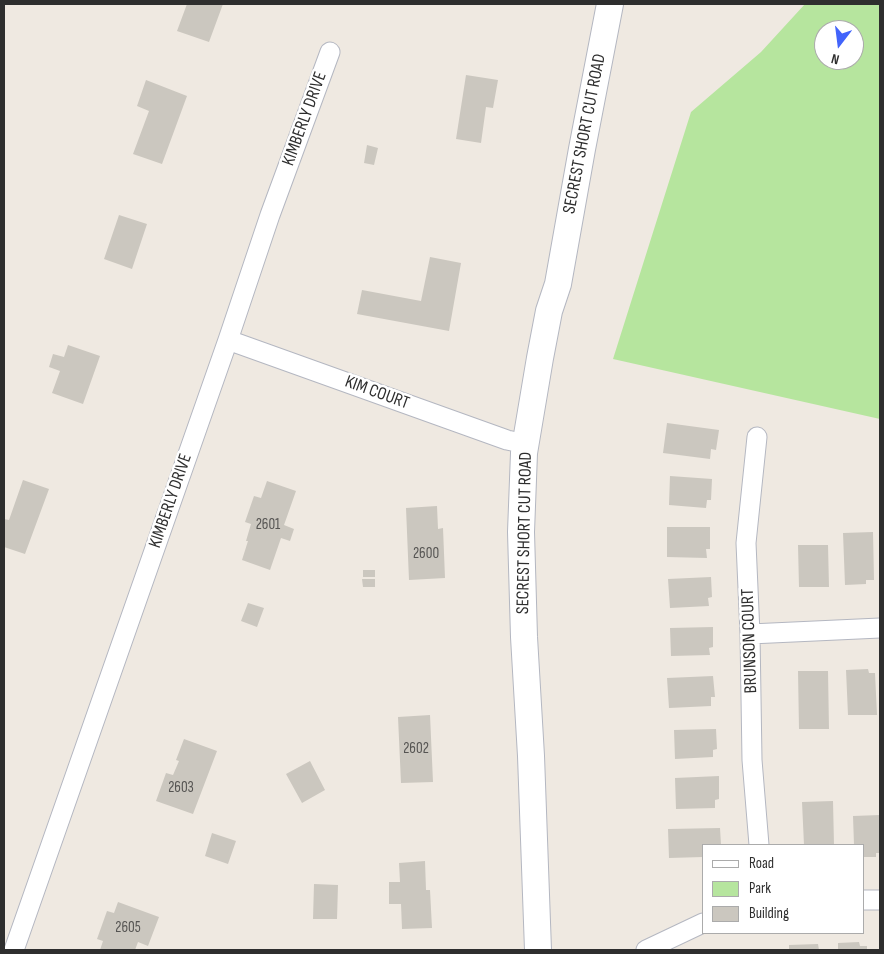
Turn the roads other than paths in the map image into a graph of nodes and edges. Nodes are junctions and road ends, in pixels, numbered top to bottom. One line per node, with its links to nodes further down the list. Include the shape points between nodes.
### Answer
1 (610, 4): 5 (main road, SECREST SHORT CUT ROAD, via 558,284 547,320)
2 (330, 52): 3 (street, KIMBERLY DRIVE)
3 (228, 340): 5 (street, KIM COURT); 12 (street, KIMBERLY DRIVE)
4 (757, 437): 7 (street, BRUNSON COURT, via 746,543)
5 (526, 444): 13 (main road, SECREST SHORT CUT ROAD, via 521,532)
6 (880, 628): 7 (street)
7 (750, 634): 8 (street, BRUNSON COURT, via 752,760)
8 (759, 844)
9 (864, 900): 10 (street)
10 (880, 900)
11 (702, 924): 14 (street)
12 (14, 950)
13 (538, 950)
14 (646, 950)

